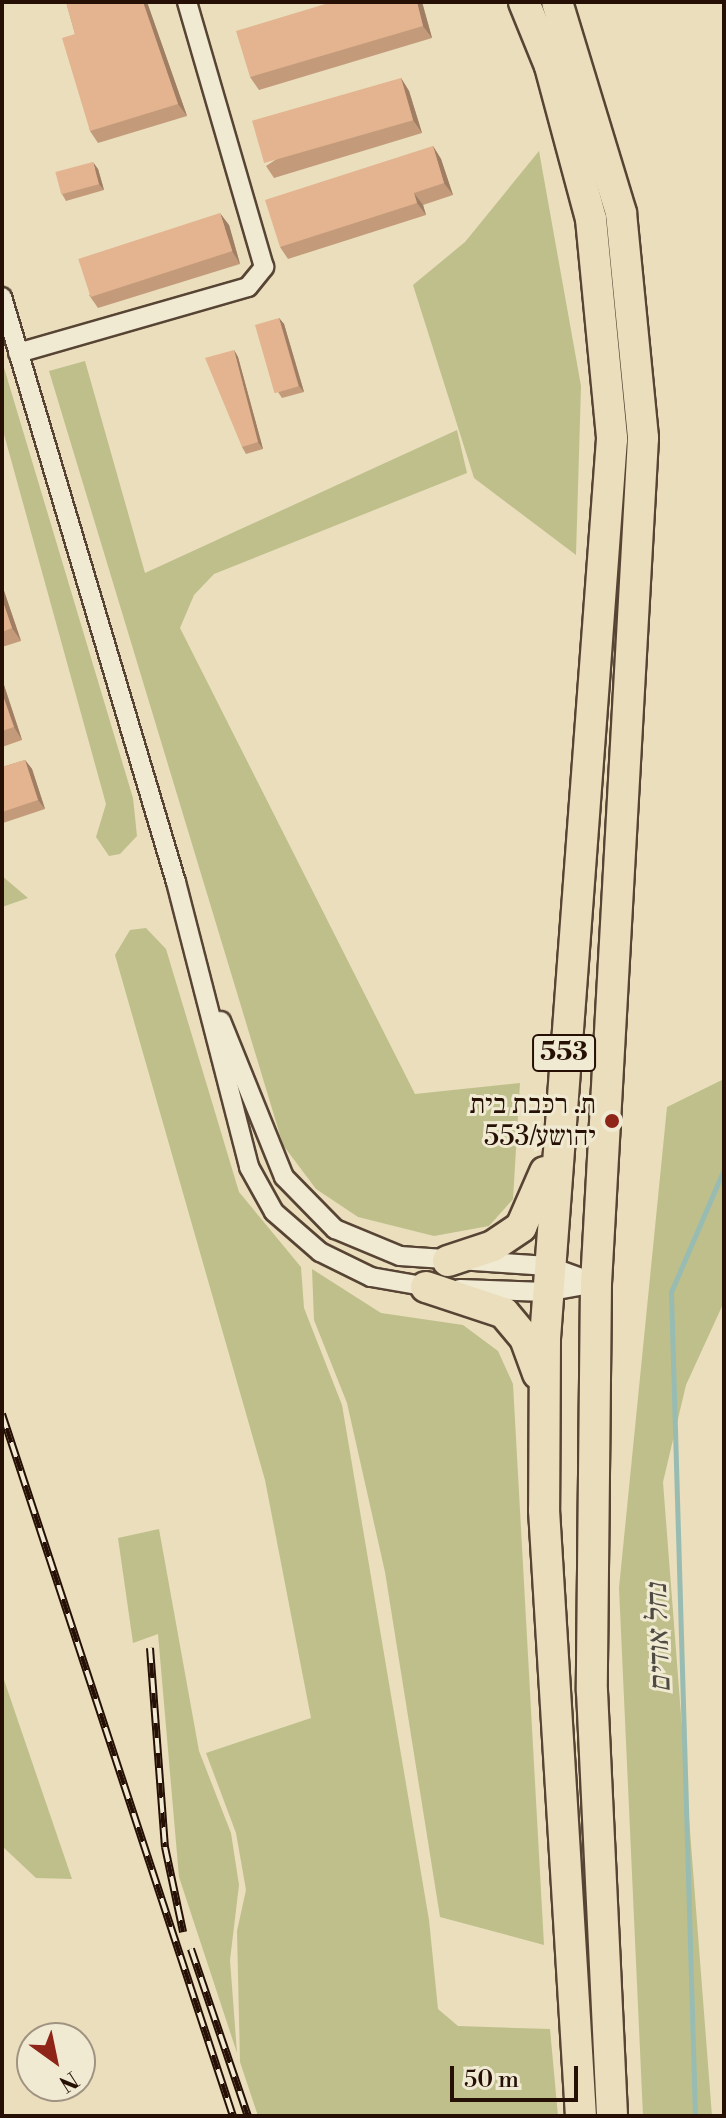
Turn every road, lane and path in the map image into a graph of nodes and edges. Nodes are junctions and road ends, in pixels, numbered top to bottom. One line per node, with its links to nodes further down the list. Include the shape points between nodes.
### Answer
1 (187, 2): 5 (street, via 264,267 248,287)
2 (524, 2): 7 (main road, 553, via 553,78 591,219 612,439)
3 (557, 2): 10 (main road, 553, via 621,213 643,438)
4 (2, 297): 5 (street)
5 (18, 353): 6 (street)
6 (201, 970): 8 (street, via 295,1195 358,1242); 11 (street, via 239,1140 274,1212 346,1267)
7 (558, 1137): 8 (main road, via 521,1227 493,1246); 9 (main road, 553)
8 (448, 1261): 9 (street)
9 (547, 1279): 10 (street); 11 (street); 12 (main road, 553)
10 (596, 1283): 14 (main road, 553, via 592,1691)
11 (426, 1287): 12 (main road, via 504,1313 525,1338)
12 (544, 1390): 13 (main road, 553, via 549,1607)
13 (581, 2116)
14 (612, 2116)

